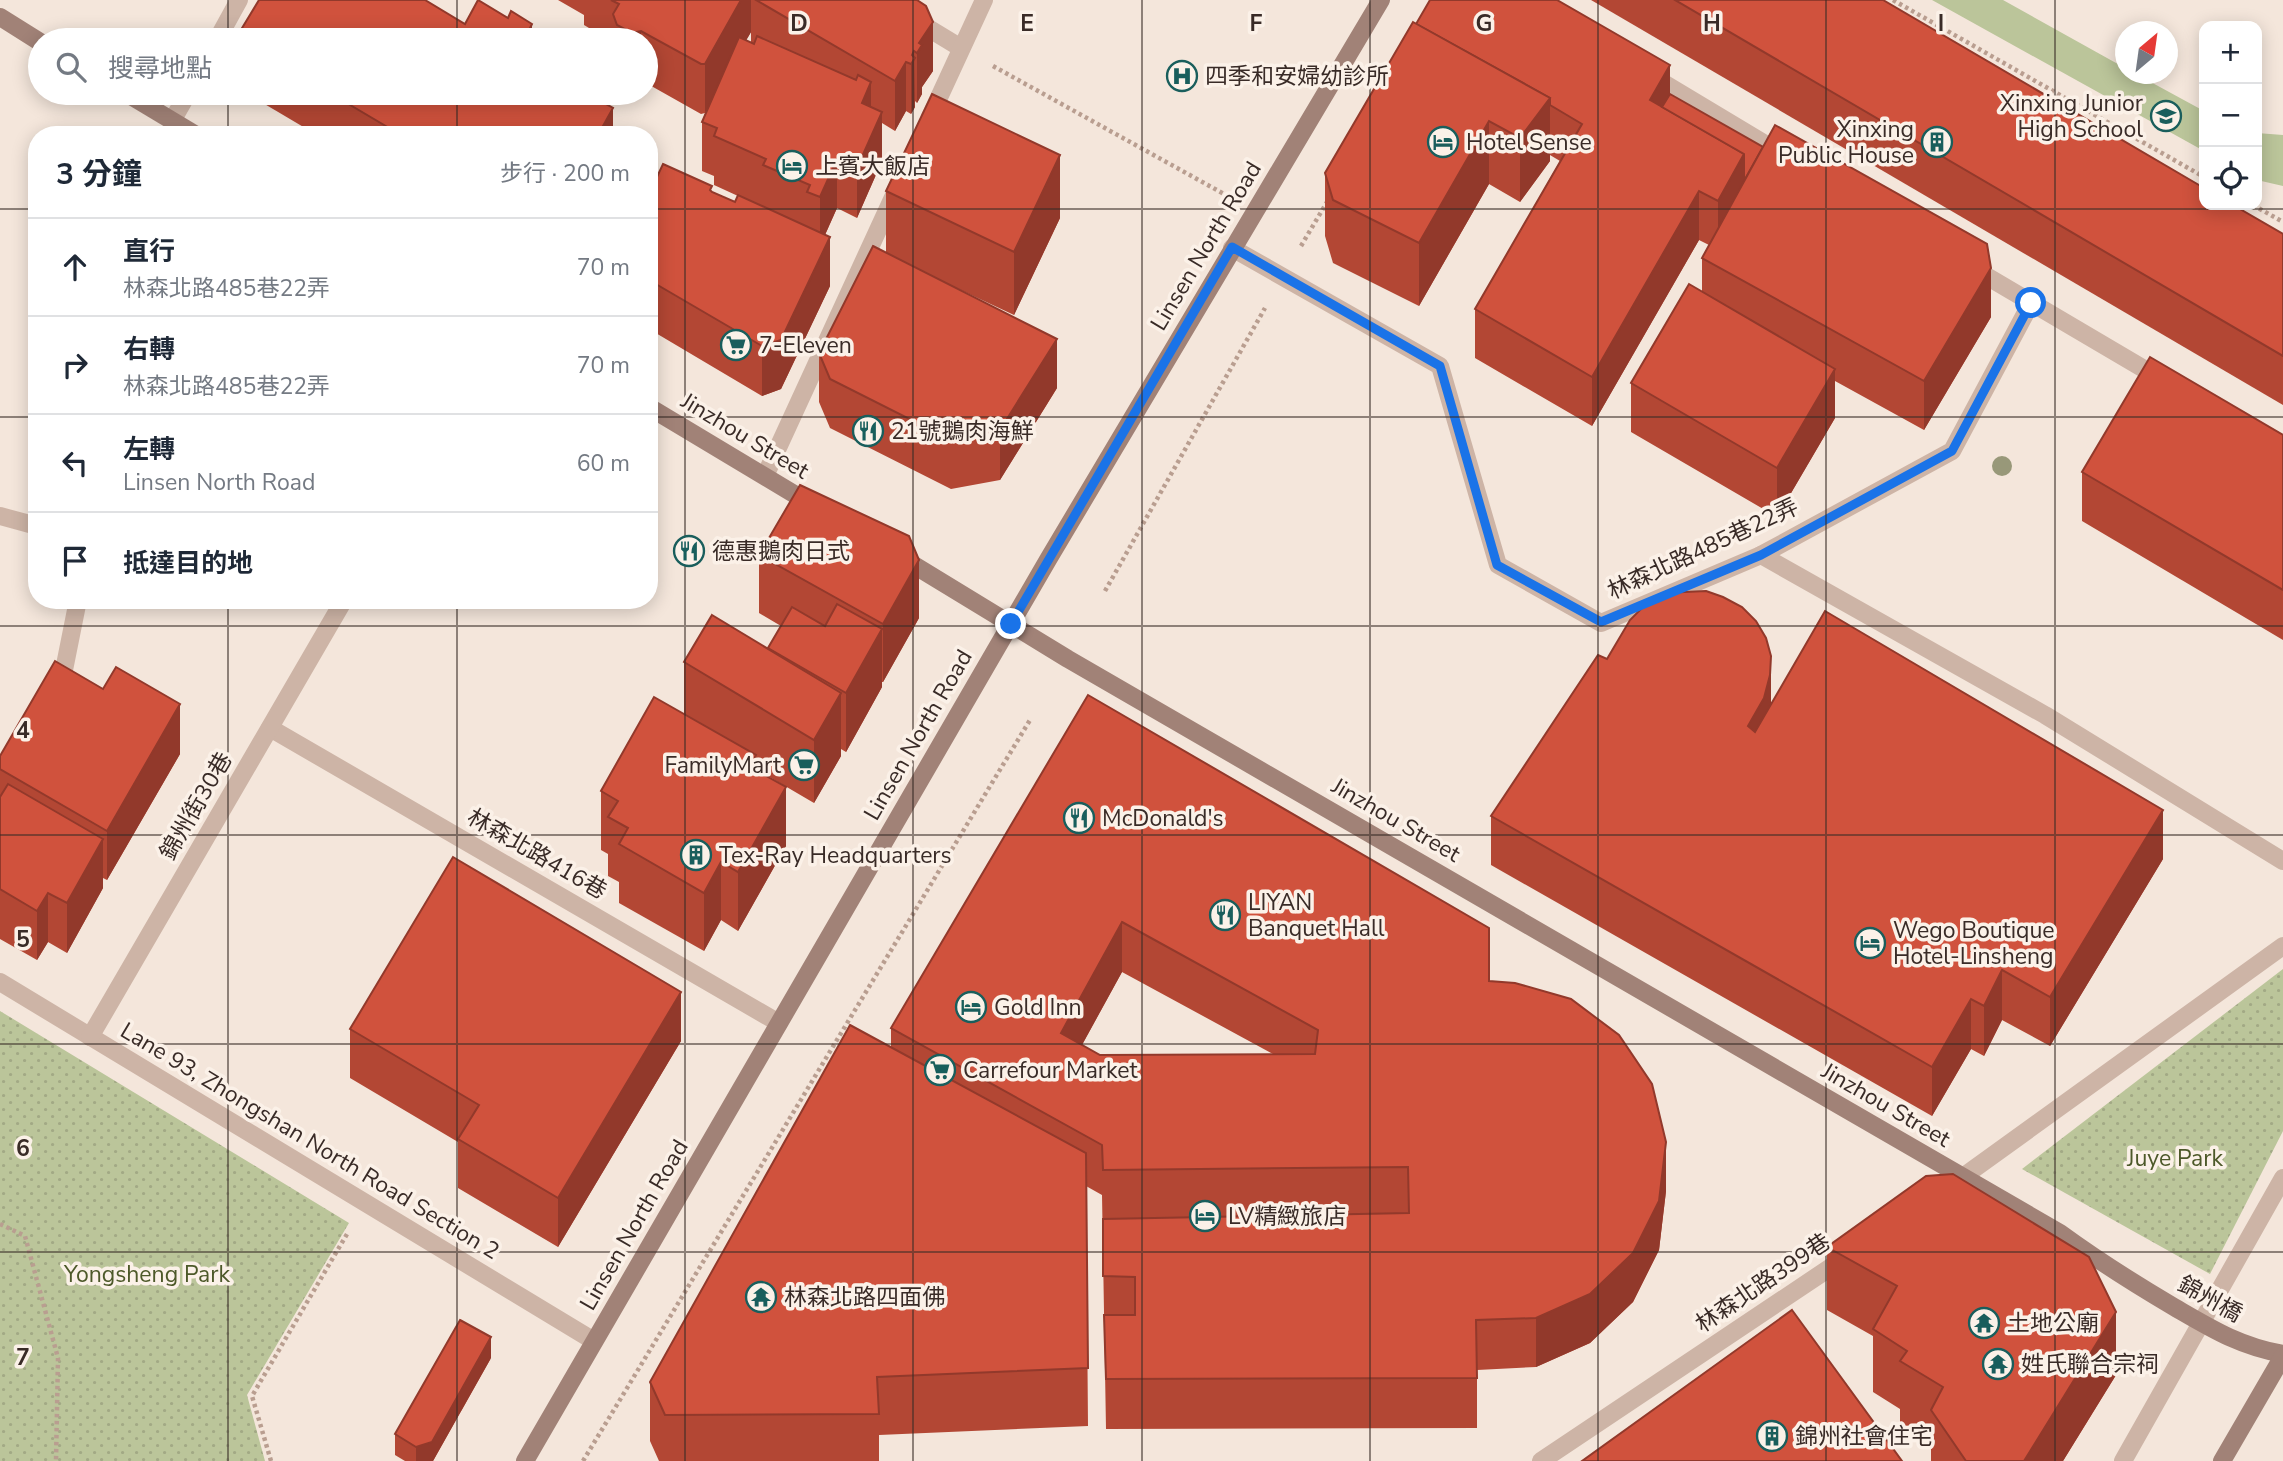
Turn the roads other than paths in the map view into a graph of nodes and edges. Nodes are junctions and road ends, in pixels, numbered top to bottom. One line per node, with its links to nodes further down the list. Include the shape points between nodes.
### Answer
1 (239, 0): 6 (street)
2 (882, 0): 8 (street)
3 (984, 0): 8 (street)
4 (1381, 0): 17 (street, Linsen North Road)
5 (0, 18): 7 (street)
6 (224, 28)
7 (28, 35)
8 (961, 48): 14 (street)
9 (1630, 63): 15 (street)
10 (146, 105): 12 (street)
11 (181, 105): 12 (street)
12 (172, 121): 13 (street)
13 (181, 126)
14 (921, 136)
15 (1795, 162)
16 (904, 174): 22 (street)
17 (1232, 247): 27 (street, 林森北路485巷22弄, via 1440,366 1497,565 1601,622); 30 (street, Linsen North Road)
18 (1960, 261): 19 (street)
19 (2031, 303): 20 (street); 27 (street, 林森北路485巷22弄, via 1952,451)
20 (2175, 387)
21 (658, 412): 22 (street, Jinzhou Street)
22 (765, 476): 23 (street, Jinzhou Street)
23 (825, 512)
24 (0, 516): 25 (street)
25 (28, 524)
26 (885, 548): 30 (street, Jinzhou Street)
27 (1761, 555): 33 (street, via 2045,715)
28 (76, 609): 31 (street)
29 (339, 609): 32 (street, 錦州街30巷)
30 (1011, 624): 36 (street, Linsen North Road); 41 (street, Jinzhou Street, via 2060,1233)
31 (56, 707)
32 (270, 728): 36 (street, 林森北路416巷); 37 (street, 錦州街30巷)
33 (2283, 861)
34 (2283, 946): 39 (street)
35 (0, 982): 37 (street, Lane 93, Zhongshan North Road Section 2)
36 (779, 1023): 42 (street, Linsen North Road)
37 (90, 1037): 42 (street, Lane 93, Zhongshan North Road Section 2)
38 (2283, 1178): 46 (street)
39 (1944, 1191)
40 (1865, 1245): 45 (street, 林森北路399巷)
41 (2119, 1275): 43 (street, 錦州橋, via 2229,1339)
42 (594, 1341): 44 (street, Linsen North Road)
43 (2283, 1355): 47 (street)
44 (525, 1461)
45 (1541, 1461)
46 (2123, 1461)
47 (2222, 1461)

